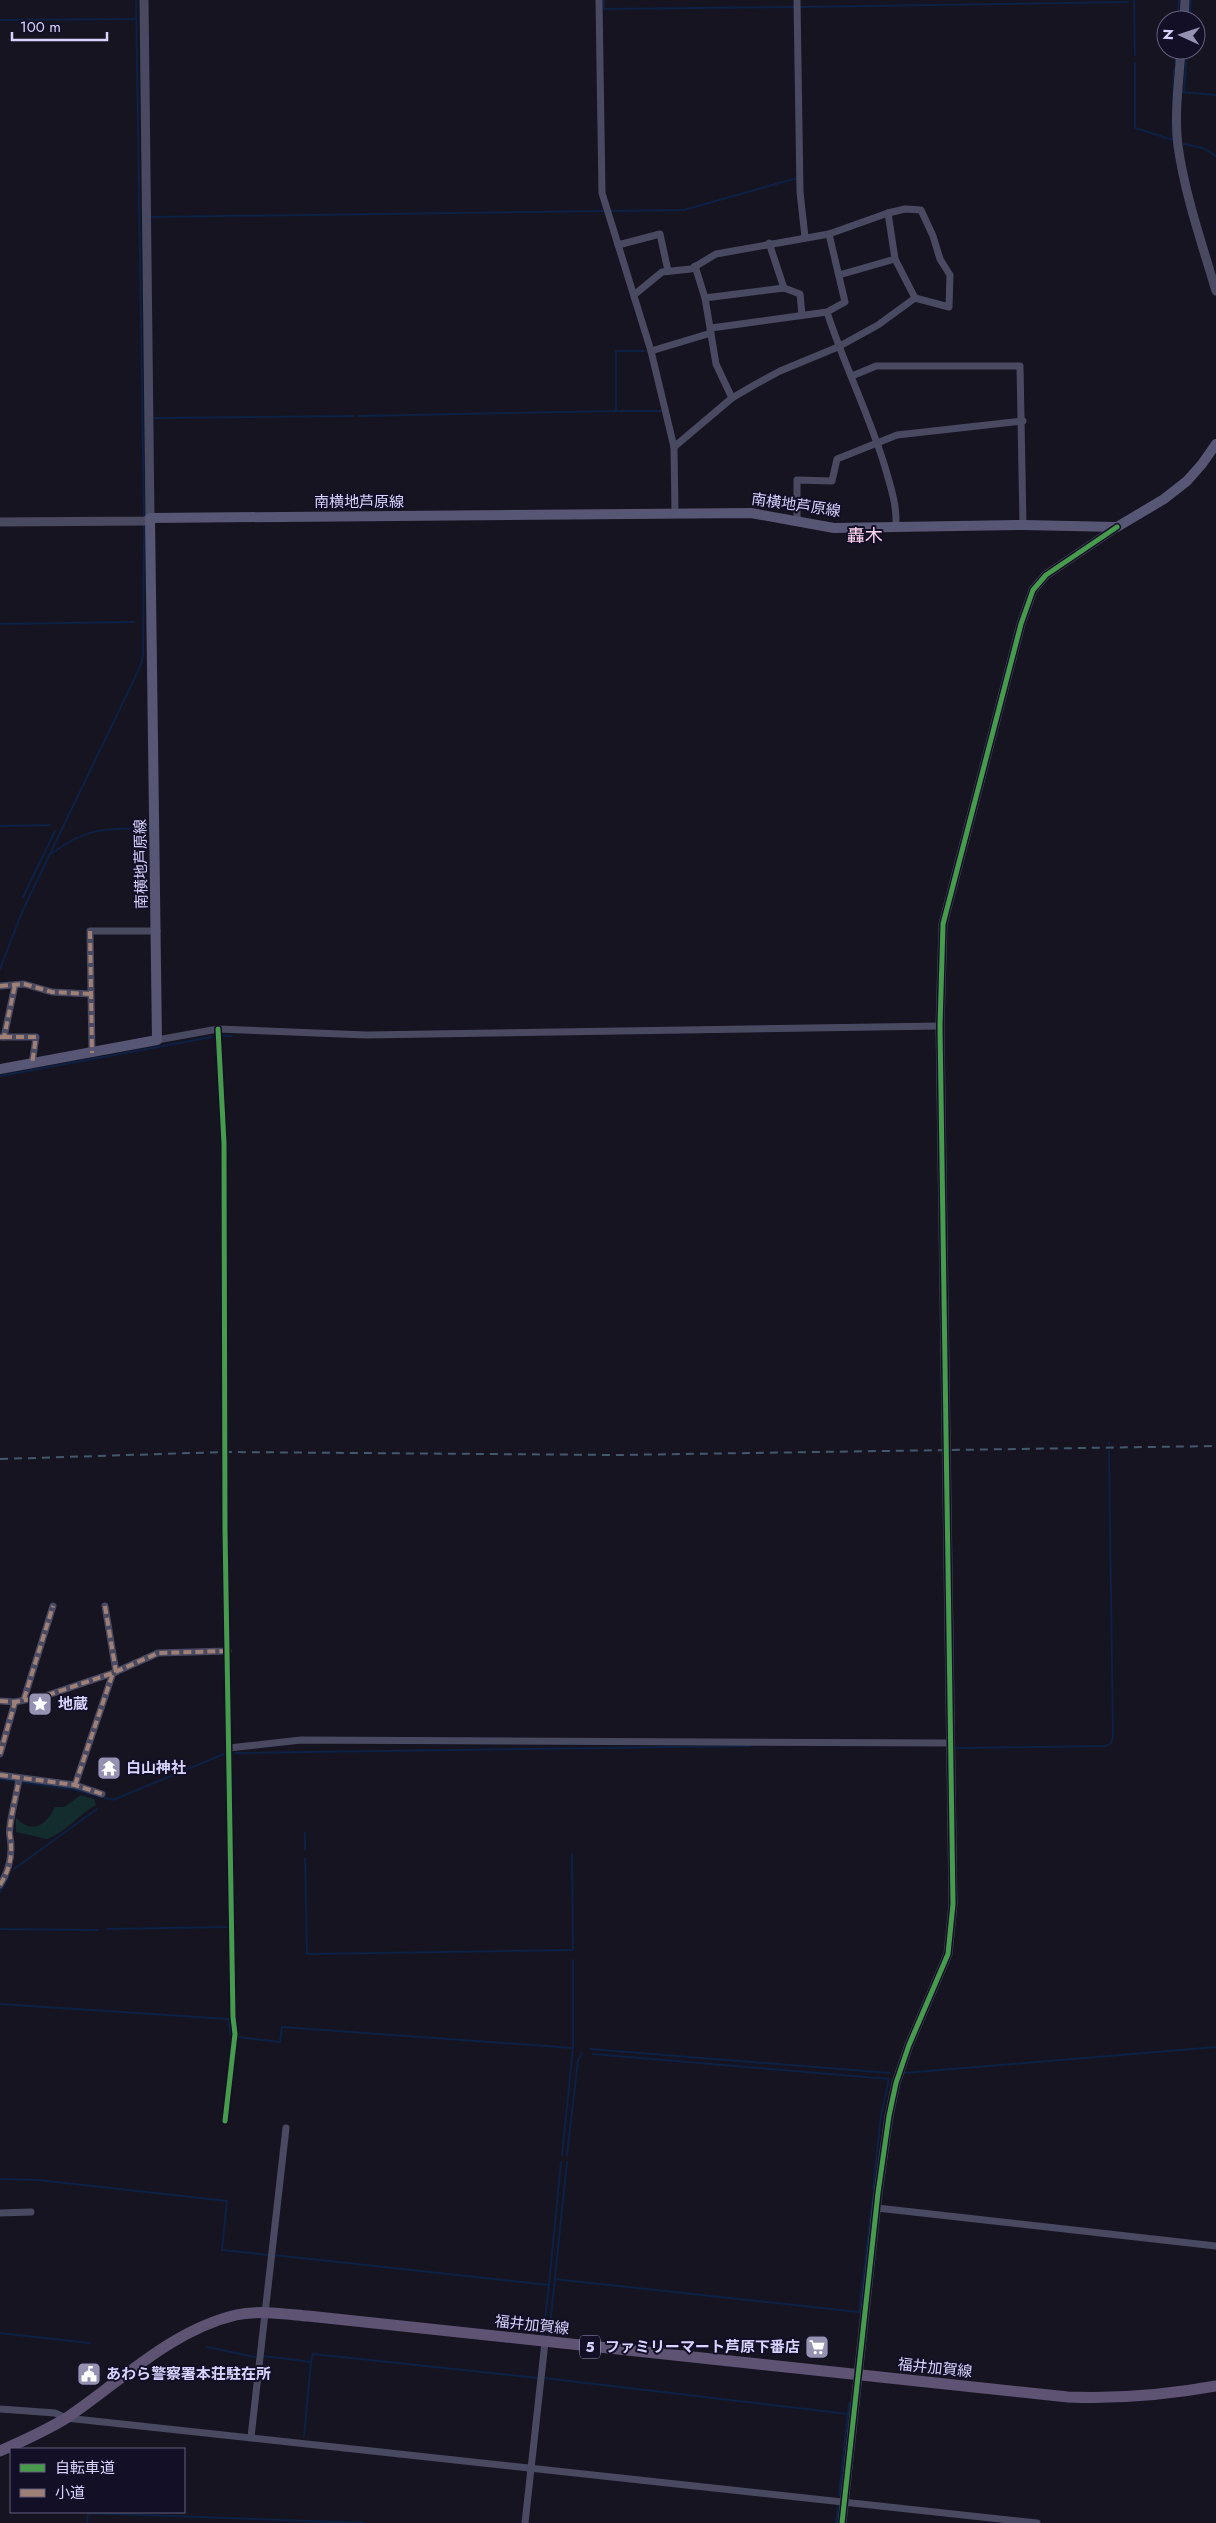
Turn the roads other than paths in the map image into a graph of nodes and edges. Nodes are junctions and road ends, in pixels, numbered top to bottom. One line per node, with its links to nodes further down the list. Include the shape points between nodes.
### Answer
1 (144, 0): 31 (street, via 150,317)
2 (599, 0): 9 (street, via 602,193)
3 (797, 0): 7 (street, via 800,192)
4 (1181, 60): 15 (street, via 1178,144 1184,178)
5 (888, 213): 6 (street); 10 (street); 18 (street, via 921,210 940,259 950,275 949,307)
6 (829, 234): 7 (street); 13 (street)
7 (805, 237): 8 (street)
8 (769, 242): 11 (street, via 716,254); 14 (street)
9 (618, 246): 12 (street, via 660,234); 16 (street)
10 (894, 259): 13 (street); 18 (street)
11 (694, 266): 12 (street); 17 (street)
12 (668, 271): 16 (street, via 662,272)
13 (839, 275): 19 (street, via 845,302)
14 (784, 288): 17 (street); 20 (street, via 800,294)
15 (1216, 291)
16 (634, 295): 23 (street)
17 (705, 298): 21 (street)
18 (915, 298): 22 (street, via 878,325)
19 (827, 312): 20 (street); 22 (street)
20 (802, 315): 21 (street)
21 (711, 331): 23 (street); 25 (street, via 716,364)
22 (838, 347): 24 (street); 25 (street, via 780,371)
23 (651, 351): 29 (street)
24 (852, 376): 26 (street, via 876,366 1020,366); 27 (street)
25 (732, 398): 29 (street)
26 (1023, 421): 27 (street, via 896,435); 34 (street)
27 (877, 441): 32 (street, via 837,459 832,481 797,480); 35 (street, via 897,507)
28 (1216, 444): 36 (main road, via 1187,481)
29 (674, 447): 30 (street)
30 (675, 512): 31 (main road, 南横地芦原線); 32 (main road, 南横地芦原線, via 751,513)
31 (144, 520): 33 (street); 37 (main road, 南横地芦原線)
32 (797, 520): 35 (main road, 南横地芦原線, via 834,528)
33 (0, 522)
34 (1023, 525): 35 (main road, 南横地芦原線); 36 (main road, 南横地芦原線)
35 (896, 527)
36 (1117, 527): 41 (street, via 1046,575 1033,590 1021,624 943,924)
37 (157, 931): 40 (street, via 90,931); 44 (main road, 南横地芦原線)
38 (15, 985): 39 (street); 40 (street, via 35,986 52,992); 43 (street)
39 (0, 986)
40 (90, 994): 45 (street)
41 (940, 1026): 42 (street, via 366,1034); 55 (street)
42 (218, 1030): 44 (street); 50 (street, via 224,1143)
43 (2, 1037): 46 (street, via 36,1037)
44 (157, 1040): 45 (main road)
45 (92, 1053): 46 (main road)
46 (32, 1064): 47 (main road)
47 (0, 1069)
48 (53, 1606): 52 (street)
49 (105, 1606): 51 (street)
50 (228, 1651): 51 (street, via 158,1653); 56 (street)
51 (114, 1673): 52 (street, via 45,1696); 60 (street)
52 (24, 1699): 54 (street)
53 (0, 1701): 54 (street)
54 (15, 1702): 57 (street)
55 (950, 1743): 56 (street, via 301,1740); 68 (street, via 953,1904 948,1954 896,2083)
56 (229, 1748): 66 (street, via 232,2017 235,2034)
57 (0, 1754)
58 (0, 1775): 59 (street)
59 (18, 1781): 60 (street); 63 (street)
60 (75, 1786): 61 (street)
61 (102, 1794)
62 (0, 1836): 63 (street)
63 (10, 1837): 64 (street, via 13,1853)
64 (3, 1875): 65 (street)
65 (0, 1885)
66 (226, 2121)
67 (286, 2128): 72 (street)
68 (878, 2208): 71 (street); 74 (street)
69 (31, 2212): 70 (street)
70 (0, 2213)
71 (1216, 2246)
72 (265, 2313): 73 (main road, 福井加賀線 / 5); 77 (main road, 福井加賀線 / 5, via 236,2315 192,2332 161,2350); 78 (street)
73 (545, 2342): 74 (main road, 福井加賀線 / 5); 80 (street)
74 (858, 2375): 75 (main road, 福井加賀線 / 5, via 1099,2398 1186,2392); 81 (street)
75 (1216, 2386)
76 (0, 2408): 77 (street)
77 (66, 2418): 78 (street); 79 (main road, 福井加賀線 / 5)
78 (251, 2437): 80 (street)
79 (0, 2451)
80 (531, 2467): 81 (street); 82 (street)
81 (844, 2501): 83 (street); 84 (street)
82 (525, 2523)
83 (842, 2523)
84 (1037, 2523)

